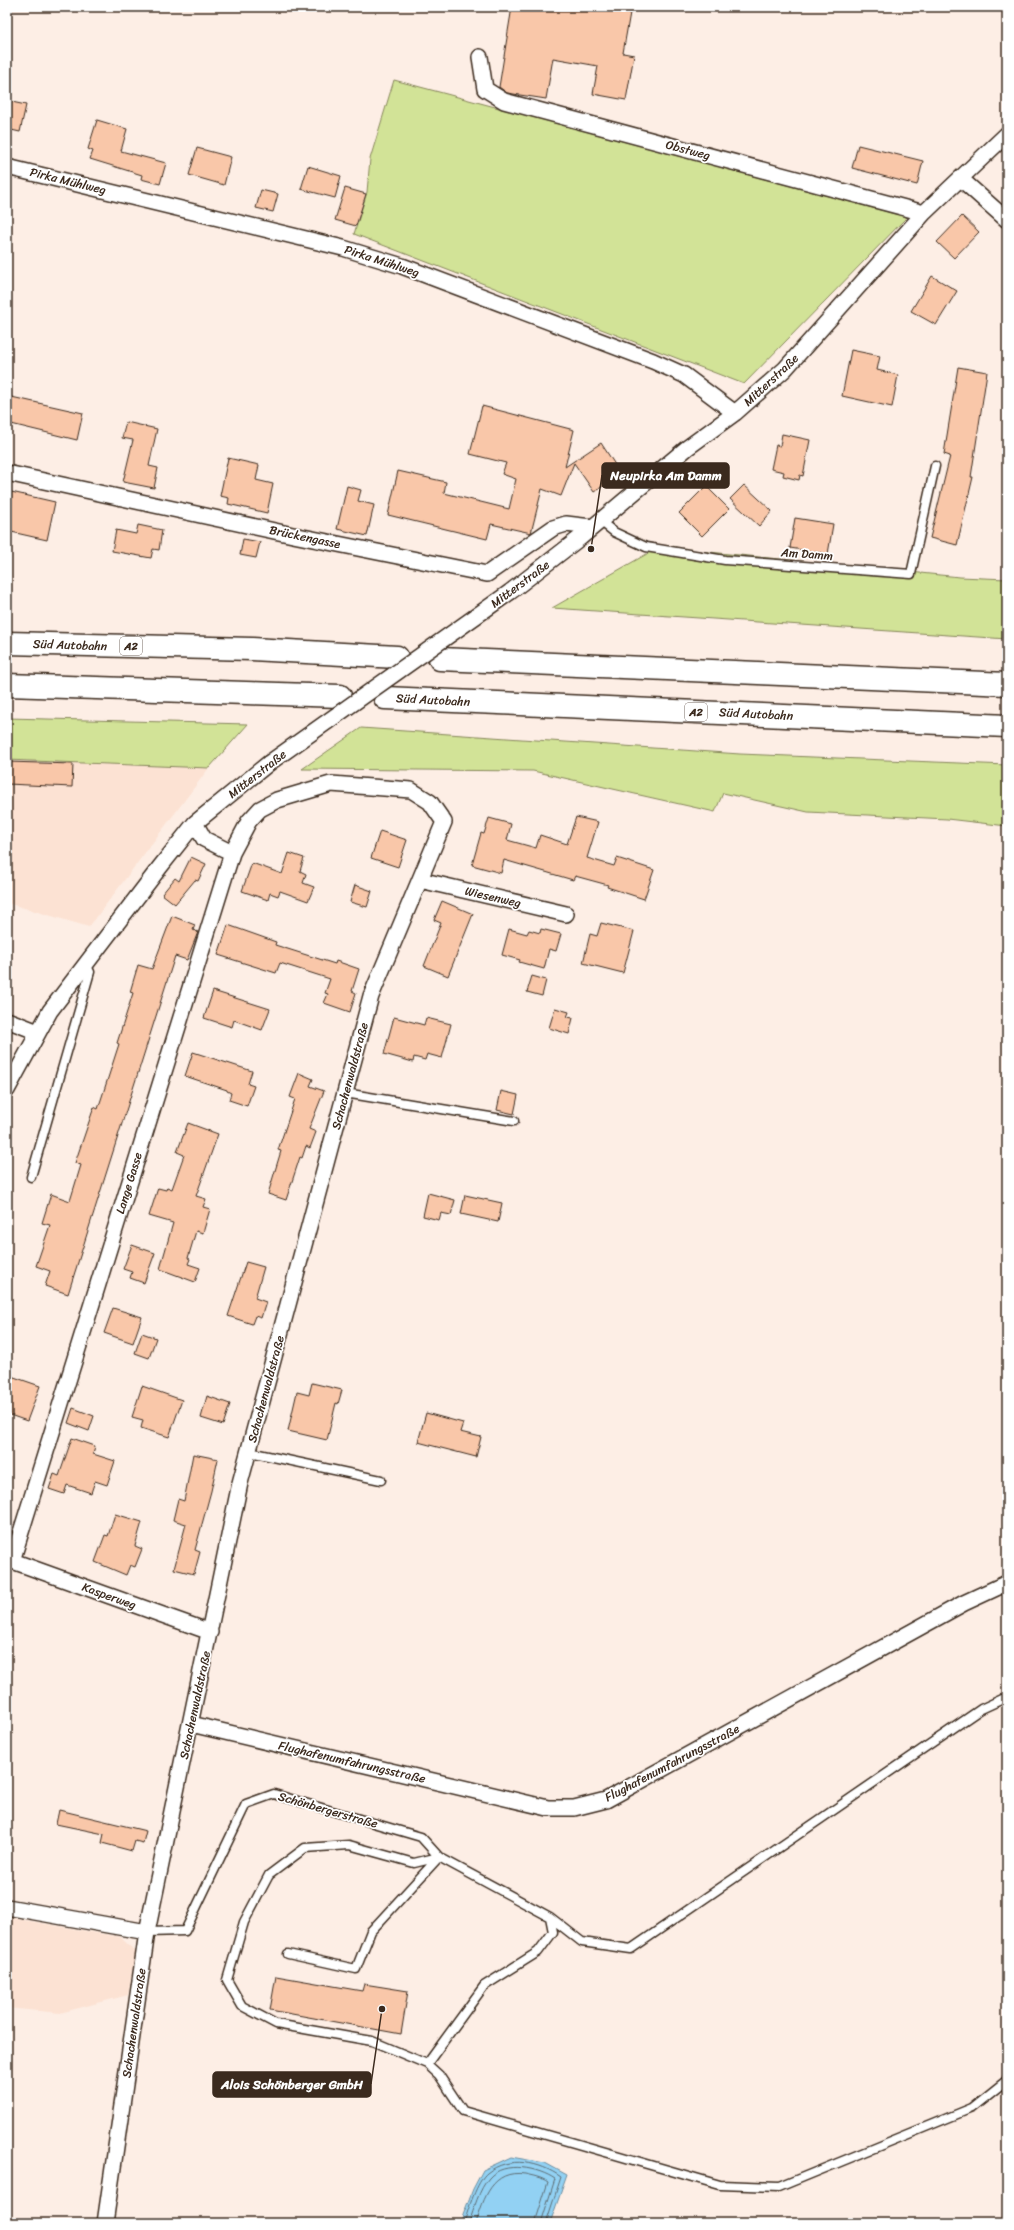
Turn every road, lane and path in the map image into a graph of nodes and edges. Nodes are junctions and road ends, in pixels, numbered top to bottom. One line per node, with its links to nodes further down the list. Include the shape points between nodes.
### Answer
1 (480, 57): 5 (street, Obstweg, via 485,89 504,101)
2 (1007, 134): 4 (street, Mitterstraße)
3 (7, 166): 7 (street, Pirka Mühlweg, via 343,248 402,266 653,361 684,375)
4 (961, 179): 5 (street, Mitterstraße); 6 (street)
5 (924, 213): 7 (street, Mitterstraße, via 785,369)
6 (1007, 220)
7 (735, 413): 10 (street, Mitterstraße, via 687,448)
8 (935, 466): 10 (lane, Am Damm, via 911,574 725,560 646,547)
9 (7, 473): 10 (street, Brückengasse, via 301,537 487,574 553,528 566,524)
10 (595, 523): 19 (street, Mitterstraße, bridge, via 510,592 269,763)
11 (7, 643): 12 (highway, Süd Autobahn / A2, via 244,649)
12 (397, 657)
13 (440, 659): 14 (highway)
14 (1007, 684)
15 (7, 685): 16 (highway)
16 (340, 696)
17 (386, 698): 18 (highway, Süd Autobahn / A2)
18 (1007, 726)
19 (195, 823): 20 (street, via 204,839); 23 (street, Mitterstraße)
20 (232, 853): 21 (street, Schachenwaldstraße, via 249,821 260,809 277,800 331,784 412,790 430,802 444,822); 32 (street, Lange Gasse)
21 (420, 880): 22 (street, Wiesenweg); 27 (street, Schachenwaldstraße, via 371,996)
22 (566, 914)
23 (86, 964): 25 (street, Mitterstraße, via 50,1011); 29 (lane, via 90,972 80,1012)
24 (7, 1020): 25 (street)
25 (38, 1032): 26 (street, Mitterstraße)
26 (7, 1090)
27 (345, 1093): 28 (lane); 30 (street, Schachenwaldstraße)
28 (514, 1121)
29 (31, 1177)
30 (248, 1452): 31 (lane); 34 (street, Schachenwaldstraße)
31 (381, 1480)
32 (9, 1560): 34 (street, Kasperweg)
33 (1007, 1583): 36 (street, Flughafenumfahrungsstraße, via 964,1603 606,1800 574,1808 548,1808)
34 (210, 1632): 36 (street, Schachenwaldstraße)
35 (1007, 1697): 39 (lane, via 981,1709 631,1949 582,1942)
36 (191, 1724): 40 (street, Schachenwaldstraße)
37 (439, 1857): 39 (lane); 40 (lane, Schönbergerstraße, via 421,1837 274,1794 246,1804 185,1931); 41 (lane, via 371,1931 356,1969); 42 (lane, via 414,1863 349,1845 305,1848 269,1875 244,1922 227,1980 242,2006 276,2024 372,2041)
38 (7, 1907): 40 (street, Schönbergerstraße)
39 (550, 1917): 42 (lane, via 553,1932 538,1952 484,1986)
40 (147, 1932): 44 (street, Schachenwaldstraße)
41 (288, 1954)
42 (427, 2064): 43 (lane, via 439,2076 463,2111 720,2185 779,2187 972,2108)
43 (1007, 2080)
44 (105, 2223)

